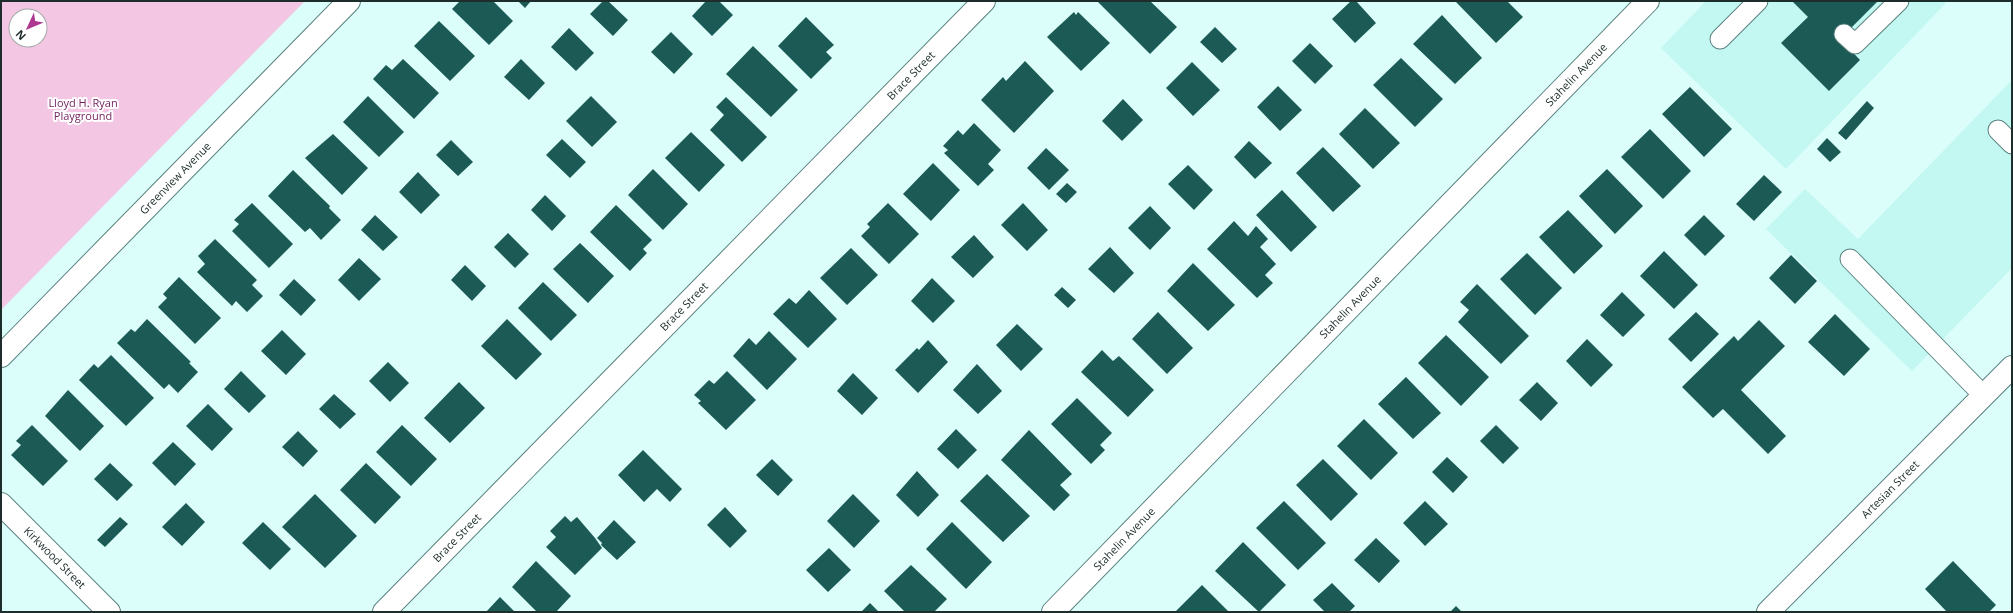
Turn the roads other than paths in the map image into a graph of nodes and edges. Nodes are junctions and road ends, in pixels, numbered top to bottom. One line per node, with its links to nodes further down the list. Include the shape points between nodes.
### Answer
1 (349, 1): 11 (street, Greenview Avenue)
2 (984, 1): 16 (street, Brace Street)
3 (1648, 1): 17 (street, Stahelin Avenue)
4 (1758, 1): 7 (lane)
5 (1899, 1): 6 (lane, via 1879,10 1855,44)
6 (1844, 34)
7 (1720, 39)
8 (1998, 130): 9 (lane)
9 (2012, 144)
10 (1850, 259): 13 (lane)
11 (1, 356)
12 (2012, 367): 13 (street, Artesian Street)
13 (1983, 395): 18 (street, Artesian Street)
14 (1, 504): 15 (street, Kirkwood Street)
15 (109, 612)
16 (384, 612)
17 (1053, 612)
18 (1768, 612)

